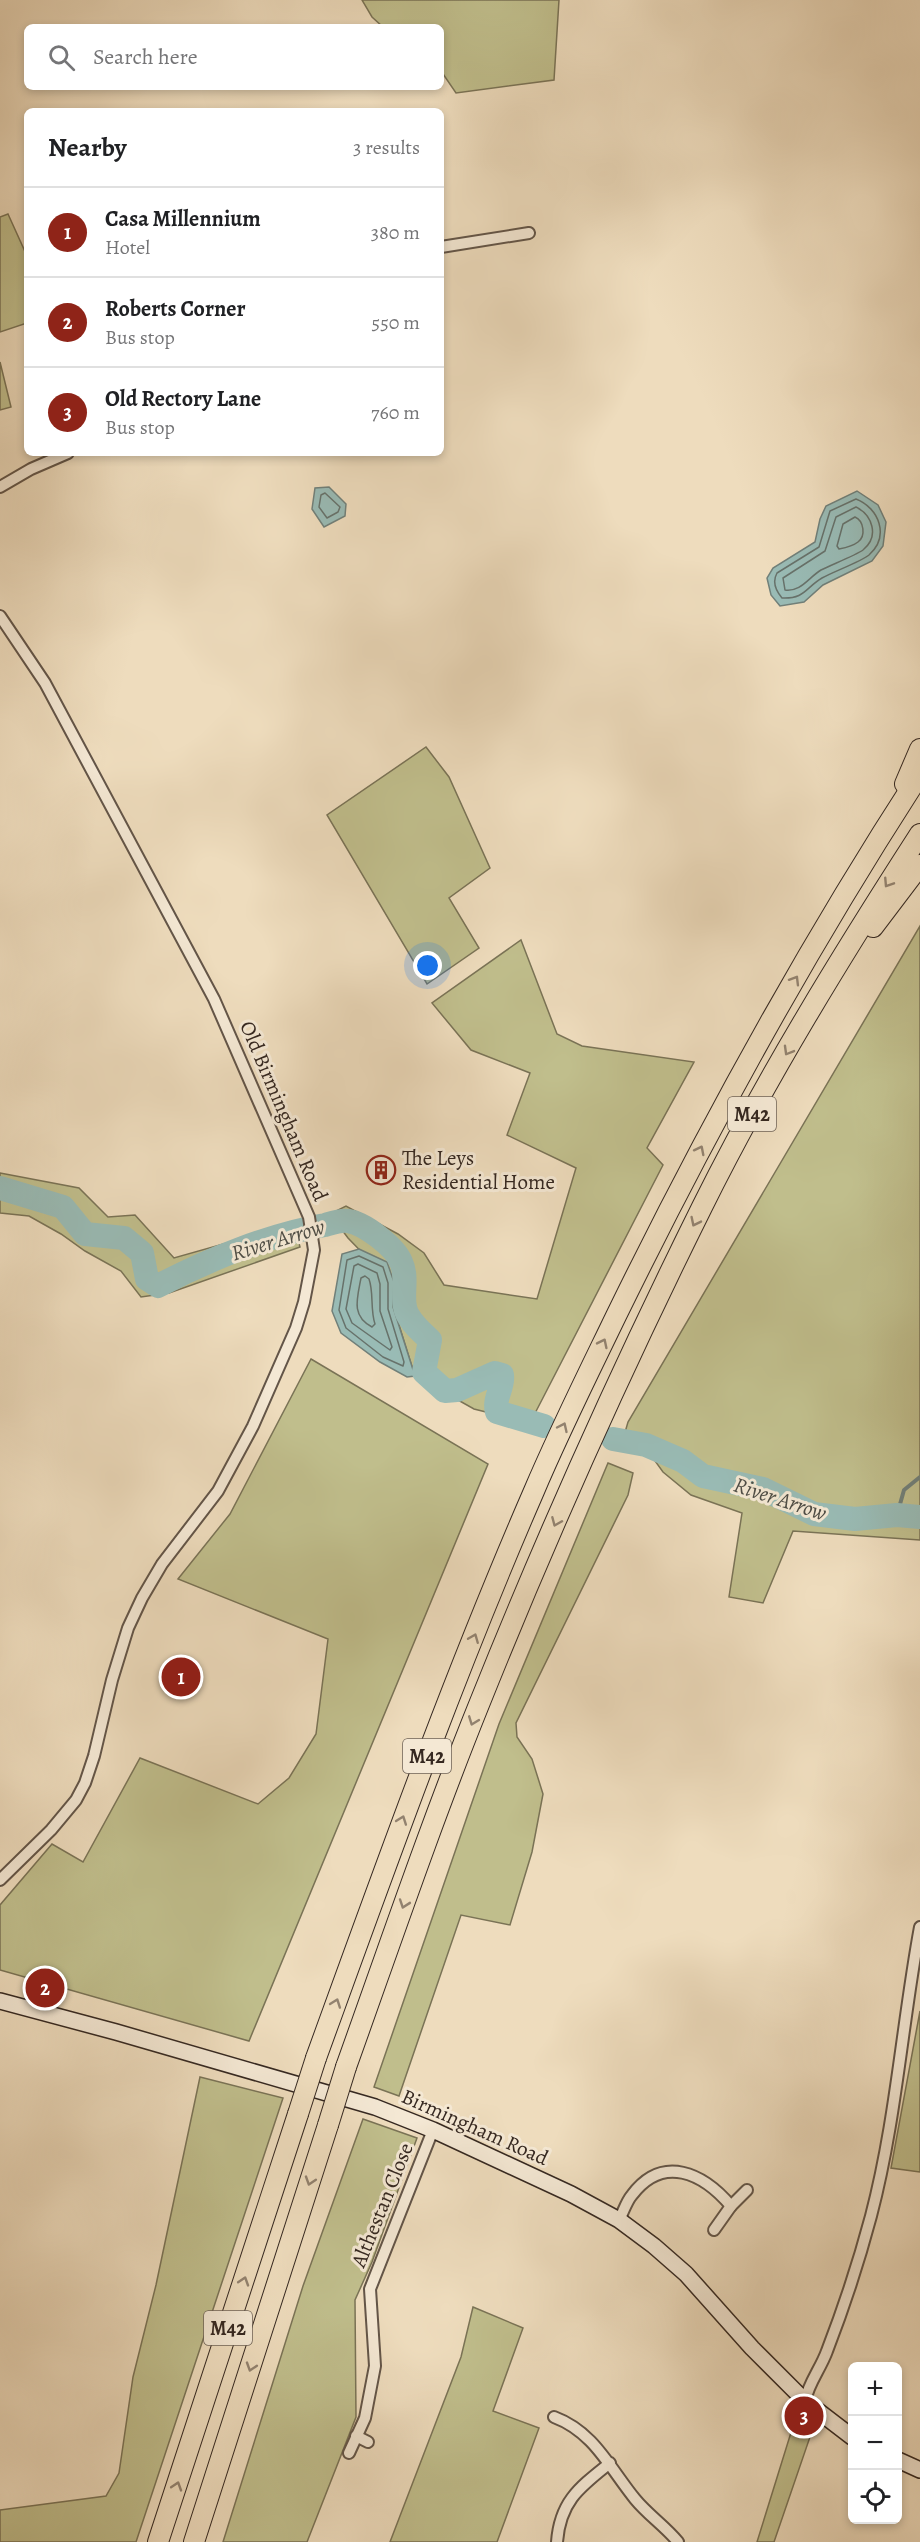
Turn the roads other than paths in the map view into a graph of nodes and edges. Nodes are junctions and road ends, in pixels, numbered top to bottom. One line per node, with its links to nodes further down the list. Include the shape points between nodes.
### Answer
1 (529, 233): 2 (street)
2 (444, 247)
3 (61, 456): 4 (street)
4 (0, 487)
5 (0, 616): 12 (street, Old Birmingham Road, via 45,683 214,999 314,1236 313,1265 296,1328 257,1418 218,1491 150,1582 128,1628 85,1783 64,1817)
6 (920, 749): 8 (highway, M42)
7 (920, 774): 8 (highway, M42)
8 (887, 825): 29 (highway, M42, one-way to 8, bridge, via 316,2058 414,1786 548,1458 648,1250 742,1070)
9 (920, 834): 11 (highway, M42, one-way to 11)
10 (920, 865): 11 (highway, M42)
11 (826, 986): 30 (highway, M42, one-way to 30, bridge, via 704,1204 579,1468 477,1709 346,2067)
12 (0, 1880)
13 (920, 1927): 20 (street, via 886,2158 834,2332)
14 (0, 2001): 15 (main road, Birmingham Road, via 375,2107)
15 (433, 2130): 18 (main road, Birmingham Road); 23 (street, Althestan Close, via 370,2289 375,2366)
16 (747, 2190): 17 (street)
17 (731, 2206): 18 (street, via 722,2194 690,2173 670,2171 651,2176 631,2196); 19 (street)
18 (619, 2220): 20 (main road, Birmingham Road, via 686,2274)
19 (714, 2230)
20 (805, 2401): 22 (main road, Birmingham Road)
21 (554, 2417): 27 (street, via 571,2423)
22 (848, 2434)
23 (357, 2436): 24 (street); 25 (street, Althestan Close)
24 (368, 2442)
25 (350, 2453)
26 (902, 2462): 28 (main road)
27 (610, 2463): 31 (street, via 576,2491 564,2509); 32 (street, via 634,2498)
28 (920, 2470)
29 (158, 2542)
30 (194, 2542)
31 (557, 2542)
32 (678, 2542)

